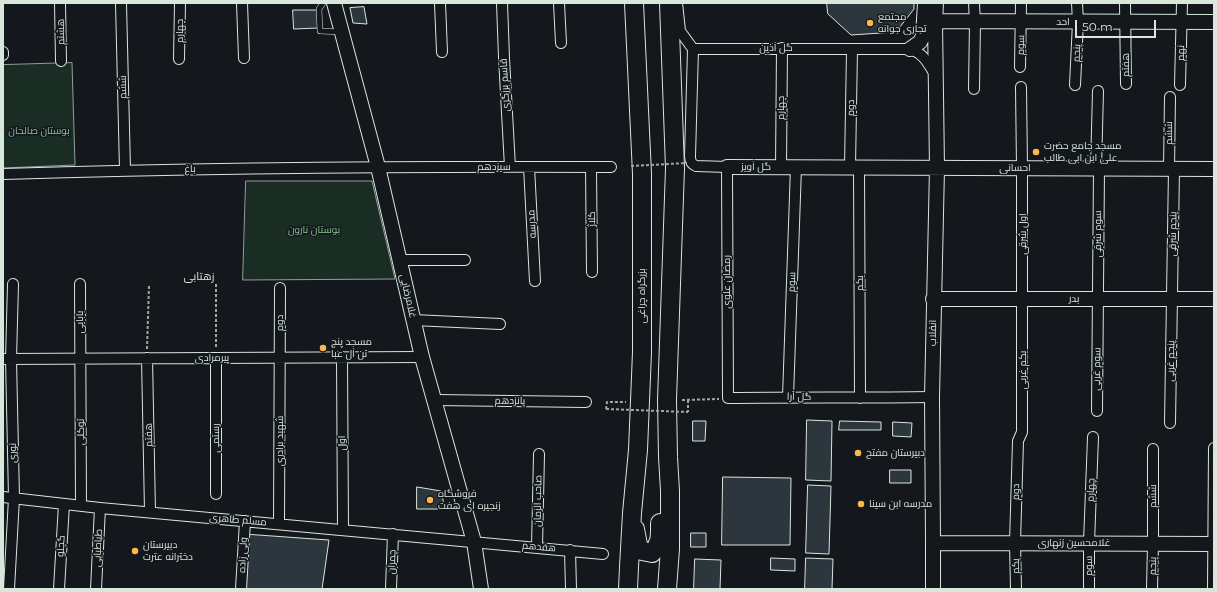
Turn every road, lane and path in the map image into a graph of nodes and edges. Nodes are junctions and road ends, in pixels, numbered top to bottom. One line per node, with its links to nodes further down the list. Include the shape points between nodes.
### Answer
1 (60, 3): 38 (street, هشتم)
2 (121, 3): 63 (street, ششم)
3 (180, 3): 37 (street, چهارم)
4 (242, 3): 36 (street)
5 (323, 3): 27 (lane, via 319,9 320,31)
6 (334, 3): 27 (street, غلامرضایی)
7 (440, 3): 34 (street)
8 (502, 3): 51 (street, قاسم برزگری)
9 (559, 3): 28 (street)
10 (634, 3): 97 (highway, بزرگراه چراغی, via 642,174)
11 (669, 3): 94 (highway, via 675,168)
12 (677, 3): 30 (street, via 680,32)
13 (925, 3): 32 (street, via 923,36)
14 (936, 3): 20 (street, انقلاب)
15 (974, 3): 21 (street)
16 (1021, 3): 22 (street)
17 (1077, 3): 23 (street)
18 (1125, 3): 24 (street)
19 (1182, 3): 25 (street, نهم)
20 (935, 22): 21 (street, احد); 40 (street, انقلاب)
21 (975, 22): 22 (street, احد); 45 (street)
22 (1021, 22): 23 (street, احد); 39 (street, سوم)
23 (1078, 22): 24 (street, احد); 42 (street, پنجم)
24 (1126, 22): 25 (street, احد); 41 (street, هفتم)
25 (1182, 22): 26 (street, احد); 43 (street, نهم)
26 (1214, 22)
27 (341, 32): 50 (street, غلامرضایی)
28 (561, 43)
29 (782, 48): 30 (street, گل آذین); 31 (street, گل آذین); 56 (street, چهارم)
30 (693, 49): 55 (street, گل آویز, via 691,162 696,166)
31 (852, 49): 32 (street, گل آذین); 58 (street, دوم)
32 (910, 50): 40 (street, via 923,56)
33 (3, 52): 35 (street)
34 (442, 52)
35 (3, 55)
36 (244, 58)
37 (179, 59)
38 (61, 61)
39 (1020, 67)
40 (936, 76): 59 (street, انقلاب)
41 (1126, 84)
42 (1076, 85)
43 (1180, 85)
44 (1021, 87): 60 (street)
45 (974, 88)
46 (1098, 91): 61 (street)
47 (1170, 97): 62 (street, ششم)
48 (687, 163): 49 (path, bridge)
49 (631, 166)
50 (378, 167): 51 (street, سیزدهم); 63 (street, باغ); 66 (street, غلامرضایی)
51 (510, 167): 52 (street, سیزدهم)
52 (529, 167): 53 (street, سیزدهم); 69 (street, مدرسه)
53 (591, 167): 54 (street, سیزدهم); 68 (street, کلاژ)
54 (611, 167)
55 (726, 167): 56 (street, گل آویز); 90 (street, رمضان علوی)
56 (781, 167): 57 (street, گل آویز)
57 (796, 167): 58 (street, گل آویز); 89 (street, سوم)
58 (855, 167): 59 (street, گل آویز); 91 (street, یکم)
59 (937, 168): 60 (street, احسانی); 75 (street, انقلاب)
60 (1022, 168): 61 (street, احسانی); 76 (street, اول شرقی)
61 (1097, 169): 62 (street, احسانی); 77 (street, سوم شرقی)
62 (1172, 169): 64 (street, احسانی); 78 (street, پنجم شرقی)
63 (125, 170): 65 (street, باغ)
64 (1214, 170)
65 (3, 174)
66 (399, 260): 67 (street); 80 (street, غلامرضایی)
67 (465, 260)
68 (592, 272)
69 (535, 281)
70 (13, 284): 87 (street, نوری)
71 (80, 284): 88 (street, بابایی)
72 (216, 284): 86 (path)
73 (149, 286): 85 (path)
74 (280, 288): 82 (street, دوم)
75 (933, 299): 76 (street, بدر); 92 (street, انقلاب)
76 (1023, 299): 77 (street, بدر); 101 (street, یکم غربی, via 1022,432)
77 (1098, 299): 78 (street, بدر); 98 (street, سوم غربی)
78 (1172, 299): 79 (street, بدر); 99 (street, پنجم غربی)
79 (1214, 299)
80 (413, 320): 81 (street); 84 (street, غلامرضایی)
81 (500, 324)
82 (280, 357): 83 (street, پیرمرادی); 86 (street, پیرمرادی); 115 (street, شهید برادری)
83 (342, 357): 84 (street, پیرمرادی); 116 (street, اول)
84 (422, 357): 93 (street, غلامرضایی)
85 (147, 358): 86 (street, پیرمرادی); 88 (street, پیرمرادی); 112 (street, هفتم)
86 (216, 358): 106 (street, رستمی)
87 (7, 359): 88 (street, پیرمرادی); 108 (street, نوری)
88 (80, 359): 110 (street, توکلی)
89 (788, 397): 90 (street, گل آرا); 91 (street, گل آرا)
90 (728, 398): 95 (path)
91 (860, 398): 92 (street, گل آرا)
92 (932, 398): 119 (street, انقلاب)
93 (435, 400): 96 (street, پانزدهم); 118 (street, غلامرضایی)
94 (667, 400): 95 (path); 105 (highway)
95 (688, 400): 97 (path, bridge, via 688,412 606,409 607,402)
96 (586, 402)
97 (640, 402): 113 (highway, بزرگراه چراغی)
98 (1097, 411)
99 (1170, 423)
100 (1093, 437): 121 (street, چهارم)
101 (1018, 441): 120 (street, دوم)
102 (1214, 448): 123 (street)
103 (1153, 449): 122 (street, ششم)
104 (539, 454): 124 (street, صاحب الزمان)
105 (668, 457): 113 (highway, via 663,480 660,541 652,554 642,551 638,545); 135 (highway, via 670,549)
106 (216, 494)
107 (3, 497): 108 (street, مسلم طاهری)
108 (14, 498): 109 (street, مسلم طاهری); 127 (street, نوری)
109 (64, 504): 110 (street, مسلم طاهری); 128 (street, گچلو)
110 (81, 506): 111 (street, مسلم طاهری)
111 (100, 508): 112 (street, مسلم طاهری); 129 (street, طباطبایی)
112 (150, 512): 114 (street, مسلم طاهری)
113 (632, 513): 134 (highway, بزرگراه چراغی)
114 (245, 521): 115 (street, مسلم طاهری); 130 (street, ولی زاده)
115 (280, 524): 116 (street, مسلم طاهری)
116 (343, 530): 117 (street, مسلم طاهری)
117 (393, 534): 118 (street, مسلم طاهری); 131 (street, چمران)
118 (474, 542): 124 (street, هفدهم); 132 (street, غلامرضایی)
119 (933, 543): 120 (street, غلامحسین زنهاری); 136 (street, انقلاب)
120 (1015, 543): 121 (street, غلامحسین زنهاری); 137 (street, یکم)
121 (1088, 543): 122 (street, غلامحسین زنهاری); 138 (street, سوم)
122 (1153, 544): 123 (street, غلامحسین زنهاری); 139 (street, پنجم)
123 (1214, 544): 140 (street)
124 (537, 547): 125 (street, هفدهم)
125 (570, 550): 126 (street, هفدهم); 133 (street)
126 (603, 554)
127 (9, 589)
128 (59, 589)
129 (96, 589)
130 (241, 589)
131 (391, 589)
132 (481, 589)
133 (571, 589)
134 (628, 589)
135 (667, 589)
136 (932, 589)
137 (1016, 589)
138 (1089, 589)
139 (1152, 589)
140 (1213, 589)

